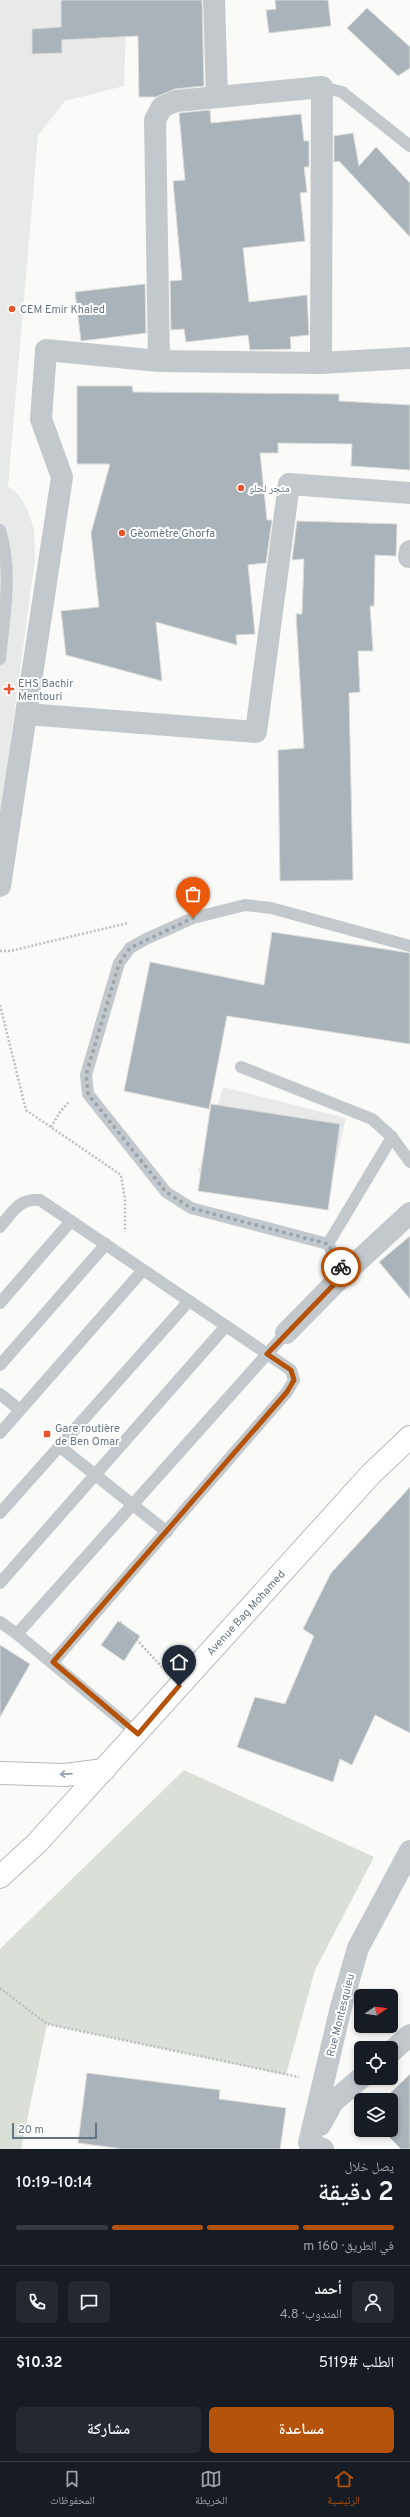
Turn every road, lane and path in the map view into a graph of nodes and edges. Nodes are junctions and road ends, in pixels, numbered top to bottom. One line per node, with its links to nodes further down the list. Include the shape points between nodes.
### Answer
1 (214, 0): 3 (street)
2 (322, 87): 3 (street); 4 (lane, via 342,92); 7 (street)
3 (217, 96): 6 (street, via 176,101 162,107 155,120)
4 (410, 146)
5 (410, 358): 7 (street)
6 (159, 362): 7 (street); 13 (street, via 46,350 41,419 62,477)
7 (321, 362)
8 (410, 492): 13 (street, via 290,484 256,732)
9 (0, 530): 12 (lane, via 7,552 8,579)
10 (410, 551): 11 (street)
11 (410, 557)
12 (0, 659)
13 (27, 714): 14 (street)
14 (0, 886)
15 (130, 923): 17 (path, via 10,951)
16 (410, 946): 20 (lane, via 271,908 245,906 193,918 146,939 130,948 119,964 86,1075)
17 (0, 951)
18 (0, 1005): 21 (path, via 26,1110)
19 (240, 1067): 22 (lane, via 372,1119)
20 (88, 1094): 21 (path, via 74,1096); 28 (lane, via 166,1192 191,1208)
21 (51, 1127): 29 (path, via 121,1175 125,1199)
22 (392, 1137): 23 (lane); 28 (lane)
23 (410, 1162)
24 (410, 1213): 31 (street)
25 (71, 1221): 26 (lane, via 40,1200 30,1199 20,1203); 27 (lane); 33 (lane)
26 (0, 1227)
27 (106, 1244): 29 (lane); 37 (lane)
28 (328, 1244): 31 (lane)
29 (125, 1258): 30 (lane)
30 (143, 1270): 32 (lane); 39 (lane)
31 (344, 1274): 35 (street)
32 (189, 1301): 34 (lane); 42 (lane)
33 (0, 1303)
34 (226, 1326): 36 (lane); 43 (lane)
35 (286, 1333): 36 (lane)
36 (267, 1354): 44 (lane); 46 (lane, via 291,1370 294,1380 291,1386)
37 (0, 1365)
38 (0, 1394): 39 (lane)
39 (20, 1410): 40 (lane)
40 (0, 1433)
41 (410, 1437): 52 (main road, Avenue Bag Mohamed, via 371,1474)
42 (59, 1446): 43 (lane); 45 (lane)
43 (96, 1474): 44 (lane); 47 (lane)
44 (133, 1504): 46 (lane); 50 (lane)
45 (0, 1513)
46 (167, 1532): 51 (lane)
47 (0, 1583)
48 (0, 1622): 50 (lane)
49 (120, 1622): 52 (path)
50 (17, 1634): 51 (lane)
51 (53, 1662): 53 (lane)
52 (179, 1686): 53 (main road, Avenue Bag Mohamed)
53 (138, 1734): 54 (main road, Avenue Bag Mohamed)
54 (104, 1770): 55 (main road, one-way to 55, via 65,1775); 57 (main road, Avenue Bag Mohamed, via 37,1843)
55 (0, 1773)
56 (410, 1851): 61 (street, Rue Montesquieu, via 358,1948 341,2007)
57 (1, 1870)
58 (0, 1988): 61 (path, via 47,2024)
59 (410, 2035): 60 (street)
60 (398, 2046)
61 (325, 2081): 63 (street, Rue Montesquieu)
62 (354, 2084): 63 (street, via 333,2102)
63 (314, 2147)

